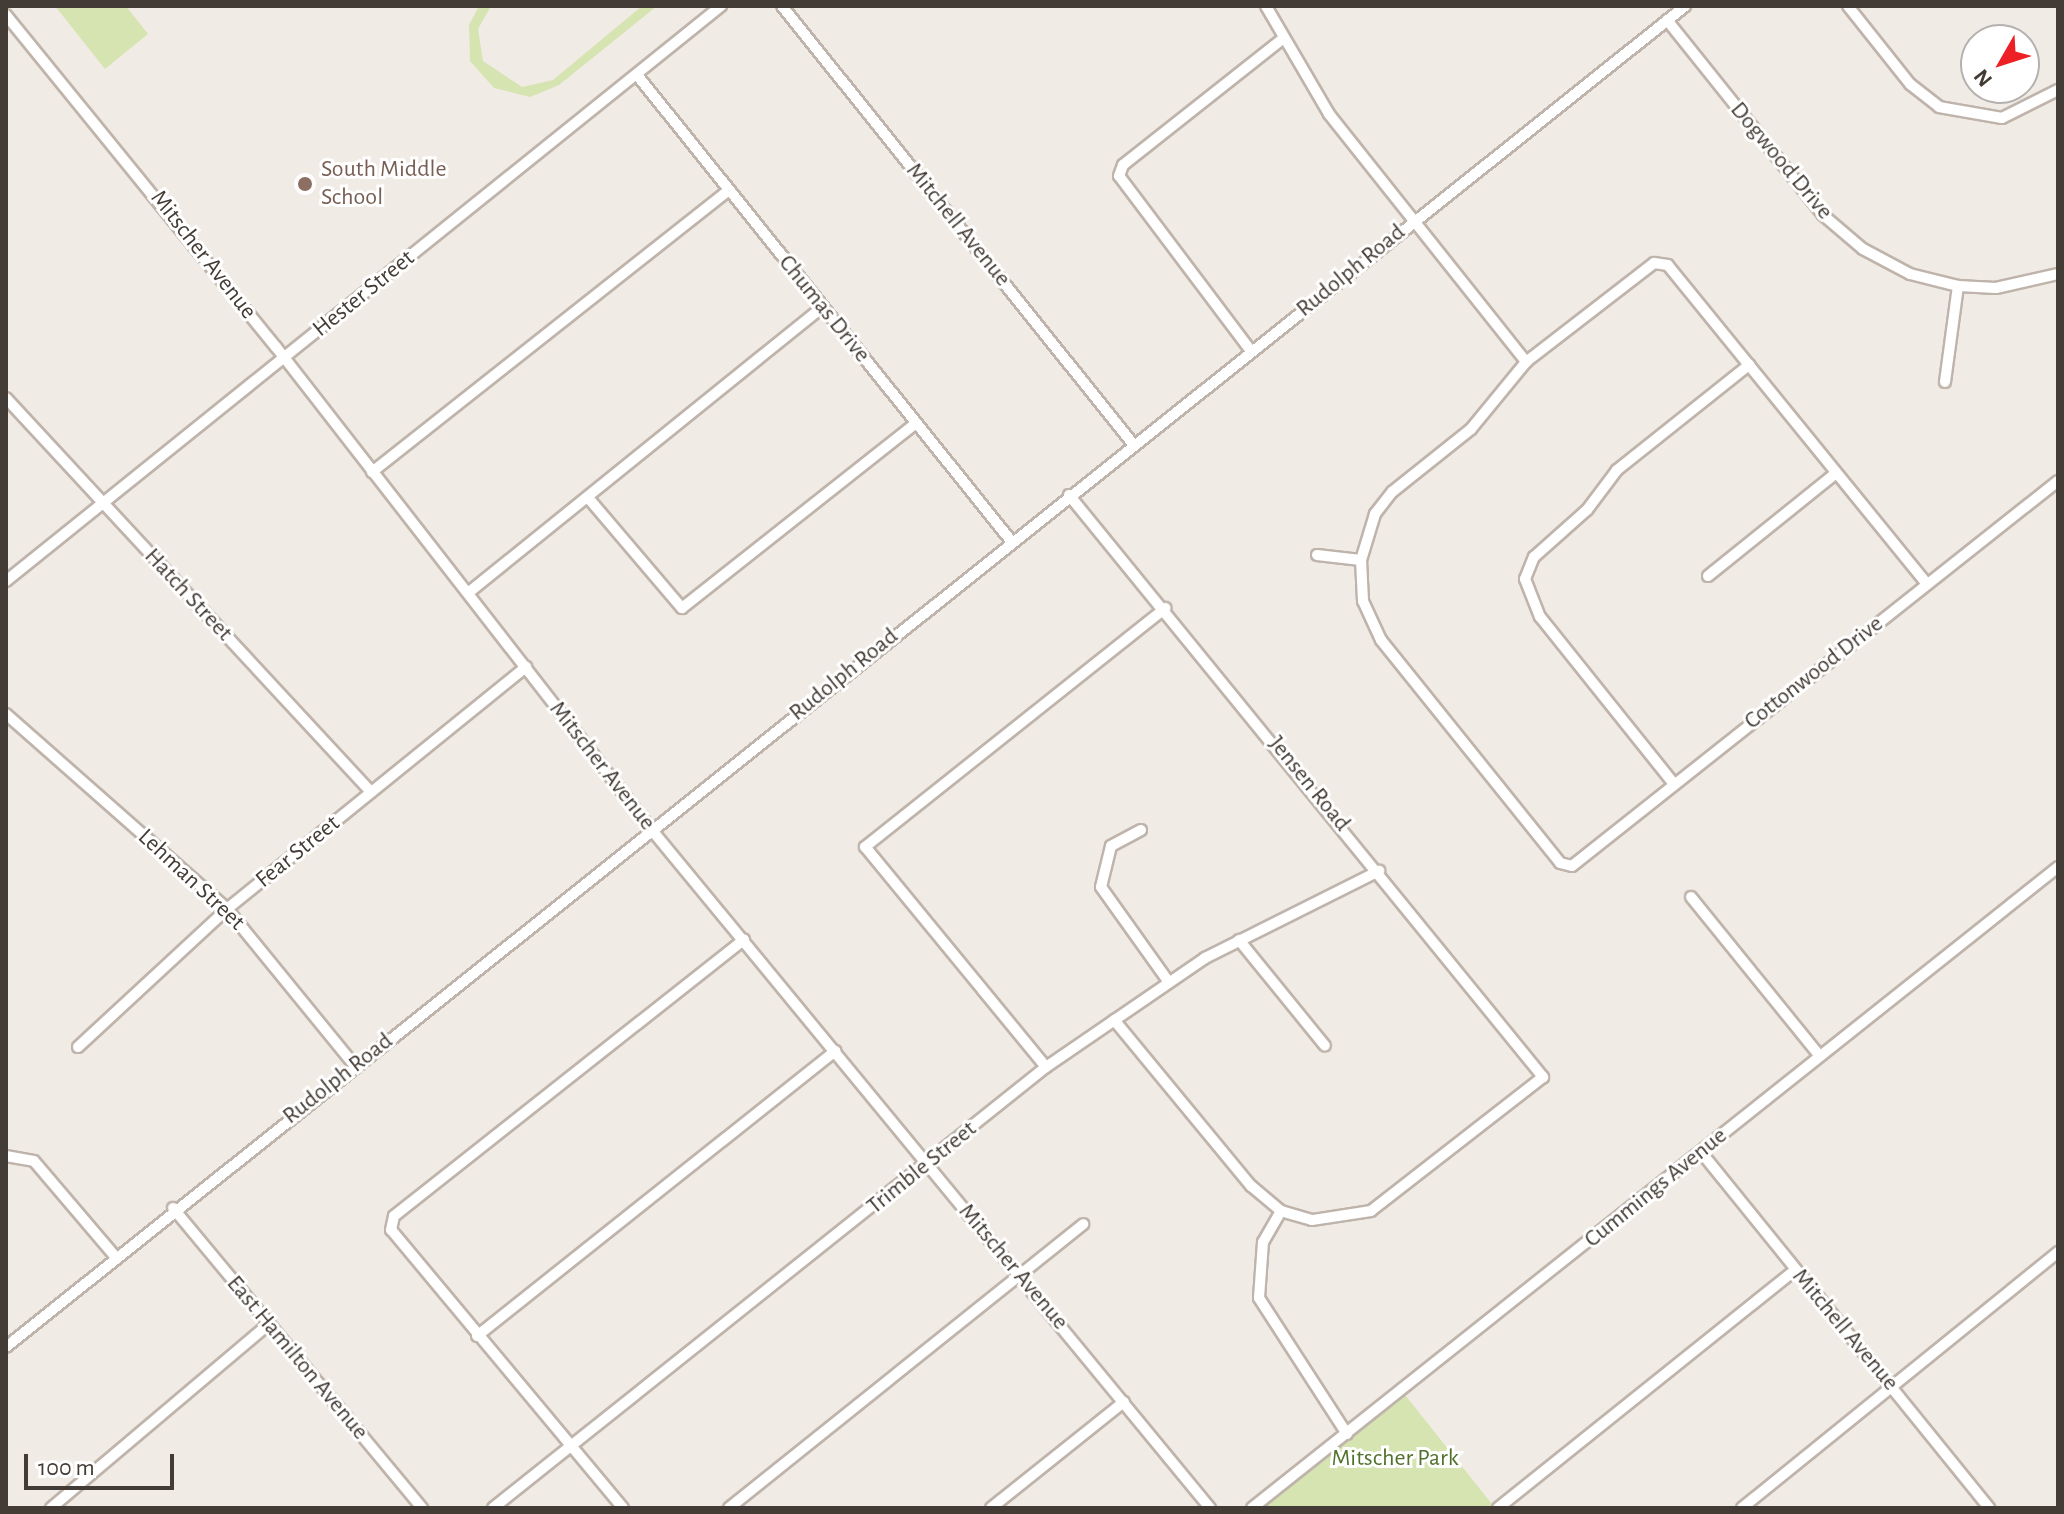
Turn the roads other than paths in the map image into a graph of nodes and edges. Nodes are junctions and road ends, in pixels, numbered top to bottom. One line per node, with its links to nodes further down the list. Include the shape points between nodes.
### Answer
1 (721, 6): 9 (street, Hester Street)
2 (782, 6): 23 (street, Mitchell Avenue)
3 (1266, 6): 8 (street)
4 (1685, 6): 7 (street, Rudolph Road)
5 (1848, 6): 10 (street, via 1910,84 1939,107 2002,118)
6 (6, 15): 17 (street, Mitscher Avenue)
7 (1667, 20): 12 (street, Rudolph Road); 14 (street, Dogwood Drive, via 1823,215 1863,249 1910,274)
8 (1284, 38): 12 (street, via 1329,114); 16 (street, via 1123,165 1119,176)
9 (637, 75): 11 (street, Chumas Drive); 17 (street, Hester Street)
10 (2058, 90)
11 (729, 190): 15 (street, Chumas Drive); 24 (street)
12 (1415, 220): 16 (street, Rudolph Road); 18 (street)
13 (2058, 274): 14 (street, Dogwood Drive, via 1996,288)
14 (1958, 286): 20 (street)
15 (822, 307): 22 (street, Chumas Drive); 28 (street)
16 (1251, 351): 23 (street, Rudolph Road)
17 (284, 357): 24 (street, Mitscher Avenue); 29 (street, Hester Street)
18 (1526, 362): 19 (street, via 1654,263 1668,265); 32 (street, via 1471,429 1392,492 1375,514)
19 (1749, 365): 25 (street); 40 (street, via 1617,470 1587,510 1534,557 1525,579 1540,617)
20 (1945, 382)
21 (6, 398): 29 (street, Hatch Street)
22 (915, 424): 28 (street, via 682,608); 30 (street, Chumas Drive)
23 (1133, 444): 27 (street, Rudolph Road)
24 (372, 472): 36 (street, Mitscher Avenue)
25 (1836, 473): 33 (street); 35 (street)
26 (2058, 481): 35 (street, Cottonwood Drive)
27 (1069, 495): 30 (street, Rudolph Road); 37 (street, Jensen Road)
28 (590, 500): 36 (street)
29 (102, 503): 34 (street, Hester Street); 41 (street, Hatch Street)
30 (1012, 542): 42 (street, Rudolph Road)
31 (1317, 555): 32 (street)
32 (1361, 560): 40 (street, Cottonwood Drive, via 1363,601 1381,640 1560,863 1572,866)
33 (1708, 576)
34 (6, 581)
35 (1927, 584): 40 (street, Cottonwood Drive)
36 (468, 593): 38 (street, Mitscher Avenue)
37 (1166, 608): 45 (street, Jensen Road); 57 (street, via 865,847)
38 (526, 667): 41 (street, Fear Street); 42 (street, Mitscher Avenue)
39 (6, 714): 47 (street, Lehman Street)
40 (1674, 784)
41 (371, 792): 47 (street, Fear Street)
42 (651, 829): 48 (street, Mitscher Avenue); 56 (street, Rudolph Road)
43 (1141, 830): 50 (street, via 1111,846 1101,887)
44 (2058, 867): 55 (street, Cummings Avenue)
45 (1379, 871): 49 (street, Trimble Street); 62 (street, Jensen Road, via 1543,1077 1371,1211 1312,1220)
46 (1691, 897): 55 (street)
47 (227, 909): 53 (street, Fear Street); 56 (street, Lehman Street)
48 (744, 940): 54 (street, Mitscher Avenue); 69 (street, via 394,1216 391,1230)
49 (1239, 940): 50 (street, Trimble Street); 52 (street)
50 (1168, 981): 51 (street, Trimble Street)
51 (1114, 1020): 57 (street, Trimble Street); 62 (street, via 1251,1186)
52 (1325, 1046)
53 (78, 1047)
54 (835, 1051): 60 (street, Mitscher Avenue); 69 (street)
55 (1819, 1055): 58 (street, Cummings Avenue)
56 (355, 1066): 61 (street, Rudolph Road)
57 (1046, 1067): 60 (street, Trimble Street)
58 (1701, 1152): 66 (street, Mitchell Avenue); 73 (street, Cummings Avenue)
59 (6, 1156): 65 (street, via 34,1161)
60 (927, 1165): 67 (street, Mitscher Avenue); 74 (street, Trimble Street)
61 (173, 1208): 65 (street, Rudolph Road); 68 (street, East Hamilton Avenue)
62 (1281, 1211): 73 (street, via 1263,1242 1259,1298)
63 (1083, 1224): 67 (street)
64 (2058, 1252): 71 (street)
65 (114, 1255): 70 (street, Rudolph Road)
66 (1795, 1270): 71 (street, Mitchell Avenue); 83 (street)
67 (1020, 1276): 72 (street, Mitscher Avenue); 79 (street)
68 (269, 1324): 75 (street); 76 (street, East Hamilton Avenue)
69 (477, 1336): 74 (street)
70 (6, 1347)
71 (1892, 1386): 84 (street); 85 (street, Mitchell Avenue)
72 (1124, 1402): 80 (street); 81 (street, Mitscher Avenue)
73 (1347, 1434): 82 (street, Cummings Avenue)
74 (573, 1448): 77 (street, Trimble Street); 78 (street)
75 (51, 1508)
76 (422, 1508)
77 (493, 1508)
78 (623, 1508)
79 (729, 1508)
80 (991, 1508)
81 (1210, 1508)
82 (1252, 1508)
83 (1498, 1508)
84 (1742, 1508)
85 (1989, 1508)

